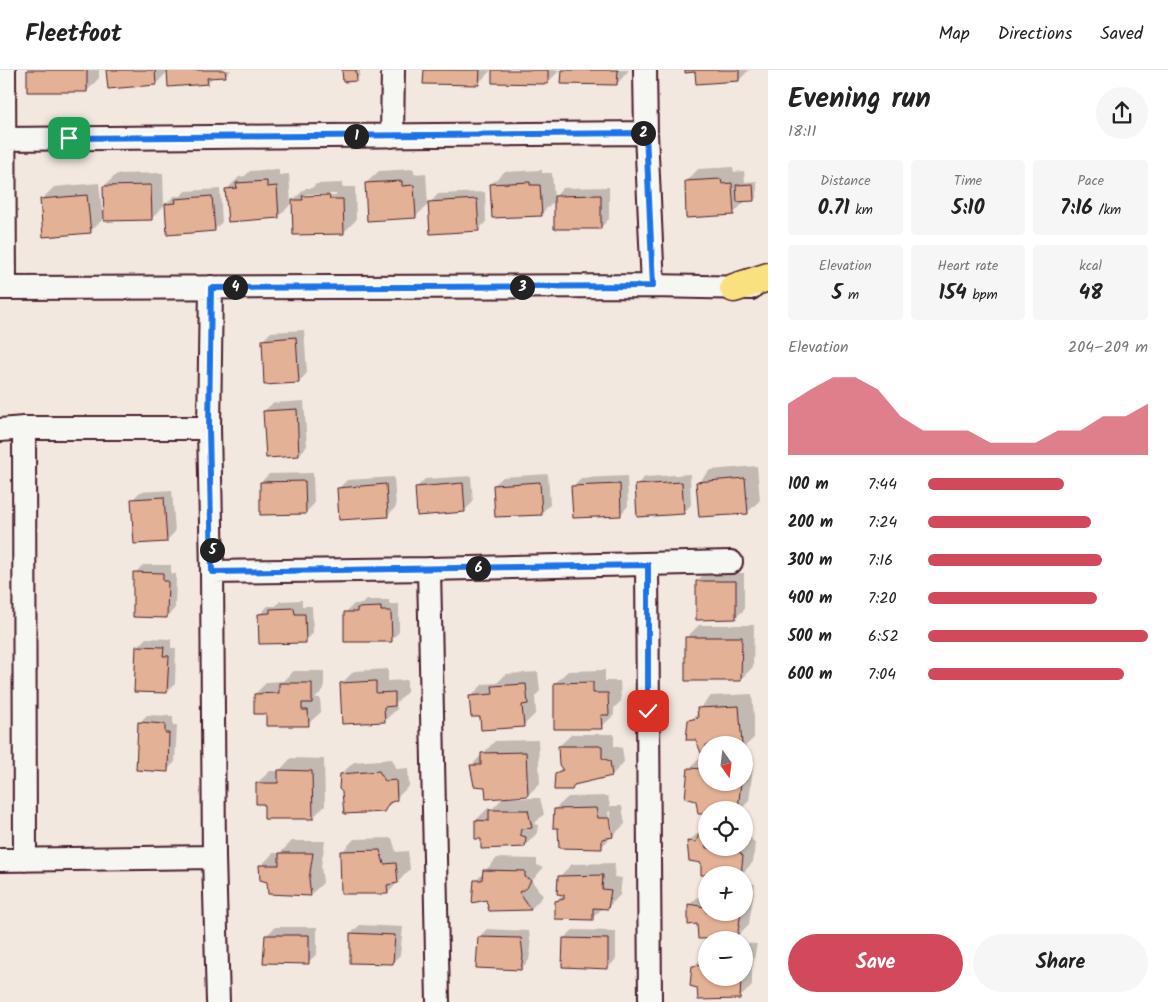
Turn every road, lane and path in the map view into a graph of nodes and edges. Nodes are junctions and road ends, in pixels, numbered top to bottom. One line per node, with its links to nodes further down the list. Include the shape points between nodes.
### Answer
1 (4, 70): 6 (street)
2 (393, 70): 5 (street)
3 (644, 70): 4 (street)
4 (646, 133): 5 (street); 8 (street)
5 (392, 136): 6 (street)
6 (5, 139): 9 (street)
7 (768, 277): 11 (highway)
8 (653, 286): 10 (street); 11 (street)
9 (2, 288): 10 (street)
10 (211, 288): 14 (street)
11 (734, 288): 12 (street)
12 (768, 288)
13 (24, 428): 14 (street); 15 (street); 22 (street)
14 (209, 428): 19 (street)
15 (0, 430)
16 (731, 562): 17 (street)
17 (648, 565): 18 (street); 25 (street)
18 (429, 569): 19 (street); 24 (street)
19 (212, 572): 20 (street)
20 (214, 857): 22 (street); 23 (street)
21 (0, 860): 22 (street)
22 (25, 860)
23 (218, 1002)
24 (438, 1002)
25 (650, 1002)

